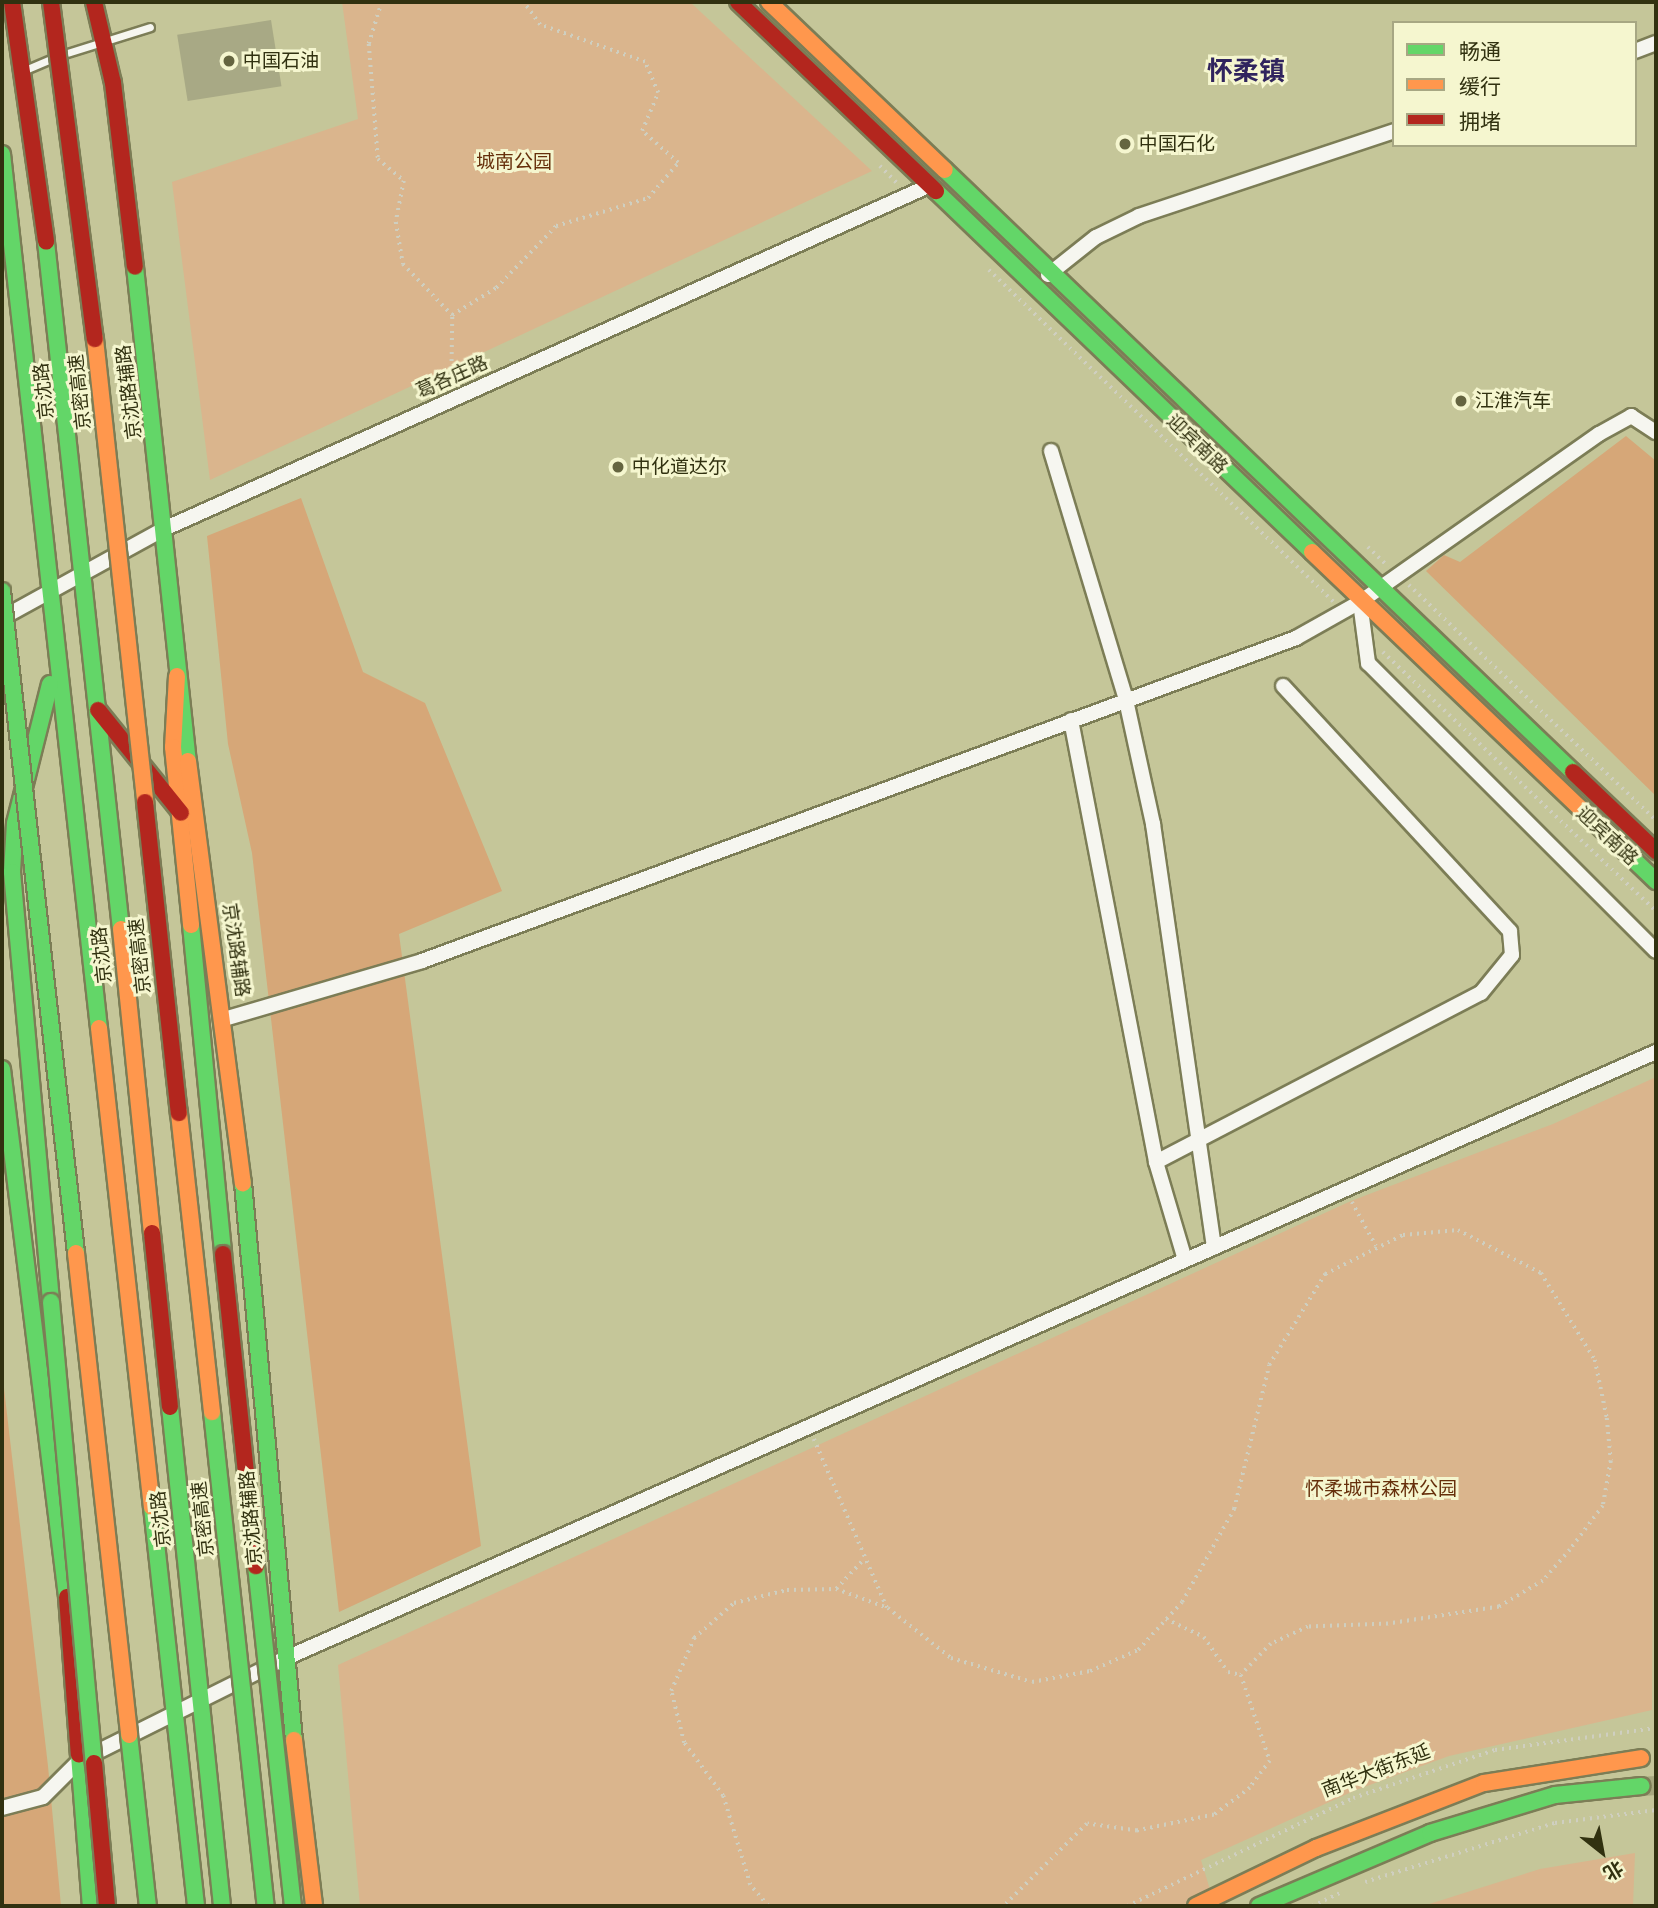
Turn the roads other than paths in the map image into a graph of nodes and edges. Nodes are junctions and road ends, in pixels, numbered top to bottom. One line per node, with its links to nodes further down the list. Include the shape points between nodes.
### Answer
1 (12, 2): 10 (main road, 京沈路)
2 (51, 2): 53 (main road, 京密高速, bridge, via 81,212)
3 (94, 2): 7 (main road, 京沈路辅路)
4 (738, 2): 13 (main road, 迎宾南路)
5 (769, 2): 14 (main road, 迎宾南路)
6 (150, 27): 7 (lane)
7 (103, 38): 10 (lane); 17 (main road, 京沈路辅路, via 113,83)
8 (1656, 43): 9 (street)
9 (1637, 50)
10 (24, 70): 18 (main road, 京沈路)
11 (1392, 132): 14 (street, via 1139,216 1096,237)
12 (2, 154): 20 (main road, 京沈路)
13 (926, 187): 17 (street, 葛各庄路); 22 (main road, 迎宾南路)
14 (1048, 275): 19 (main road, 迎宾南路)
15 (1656, 432): 19 (street, via 1631,416)
16 (1051, 451): 27 (street)
17 (164, 528): 18 (street, 葛各庄路); 25 (main road, 京沈路辅路)
18 (85, 572): 20 (street, 葛各庄路); 28 (main road, 京沈路)
19 (1379, 589): 22 (street); 31 (main road, 迎宾南路)
20 (51, 590): 23 (street, 葛各庄路); 24 (main road, 京沈路)
21 (2, 591): 50 (main road, bridge)
22 (1360, 602): 27 (street, via 1296,638); 32 (main road, 迎宾南路); 33 (street, via 1368,663)
23 (2, 618)
24 (55, 653): 43 (main road, 京沈路); 49 (main road, bridge, via 43,726 15,823 12,873)
25 (177, 676): 30 (main road, via 173,747); 34 (main road, 京沈路辅路)
26 (1283, 686): 37 (street, via 1510,931 1512,956 1481,993)
27 (1126, 700): 29 (street); 37 (street, via 1153,824)
28 (98, 709): 30 (main road); 42 (main road, 京沈路)
29 (1071, 720): 34 (street, via 422,961); 38 (street)
30 (181, 813): 54 (main road, bridge)
31 (1656, 850)
32 (1656, 881)
33 (1656, 951)
34 (224, 1019): 41 (main road, 京沈路辅路)
35 (1656, 1052): 39 (street)
36 (2, 1069): 45 (main road, via 65,1575)
37 (1201, 1141): 38 (street); 39 (street)
38 (1156, 1163): 40 (street)
39 (1214, 1248): 40 (street)
40 (1185, 1260): 41 (street)
41 (284, 1659): 42 (street); 55 (main road, 京沈路辅路)
42 (200, 1698): 43 (street); 52 (main road, 京沈路)
43 (176, 1709): 45 (street); 51 (main road, 京沈路)
44 (1641, 1758): 56 (main road, via 1484,1783 1316,1848)
45 (79, 1761): 47 (street, via 43,1797); 48 (main road)
46 (1642, 1786): 57 (main road, via 1555,1795 1430,1833)
47 (2, 1808)
48 (91, 1906)
49 (107, 1906)
50 (148, 1906)
51 (196, 1906)
52 (222, 1906)
53 (266, 1906)
54 (293, 1906)
55 (314, 1906)
56 (1196, 1906)
57 (1259, 1906)

